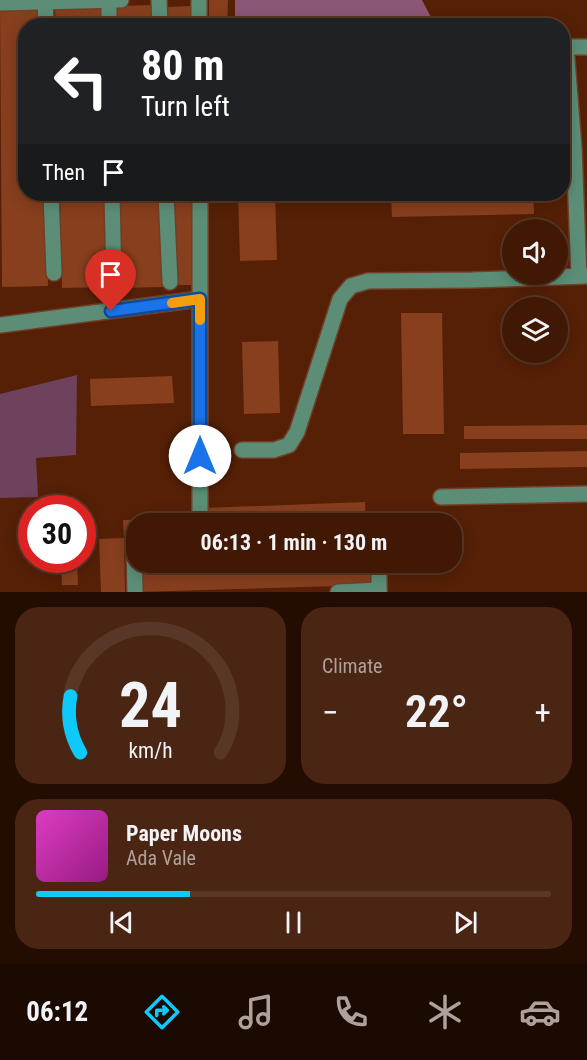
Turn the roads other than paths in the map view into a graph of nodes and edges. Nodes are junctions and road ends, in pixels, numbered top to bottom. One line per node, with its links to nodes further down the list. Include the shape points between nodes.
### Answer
1 (82, 0): 2 (street); 5 (street)
2 (115, 0): 8 (street)
3 (159, 0): 9 (street)
4 (199, 0): 10 (street)
5 (45, 1): 6 (street); 7 (street)
6 (0, 3)
7 (45, 18)
8 (111, 18)
9 (160, 18)
10 (199, 18)
11 (570, 47): 12 (street)
12 (587, 47)
13 (570, 108): 19 (street)
14 (51, 201): 18 (street)
15 (112, 201): 20 (street)
16 (166, 201): 21 (street)
17 (200, 201): 22 (street)
18 (54, 273)
19 (583, 276): 24 (street, via 368,281 351,286 340,299 290,445 274,450)
20 (114, 282)
21 (170, 282)
22 (200, 299): 23 (street); 27 (street)
23 (0, 325)
24 (242, 450)
25 (587, 494): 26 (street)
26 (441, 497)
27 (200, 513)
28 (135, 573): 31 (street)
29 (379, 573): 30 (street)
30 (379, 591): 32 (street)
31 (135, 592)
32 (338, 592)

